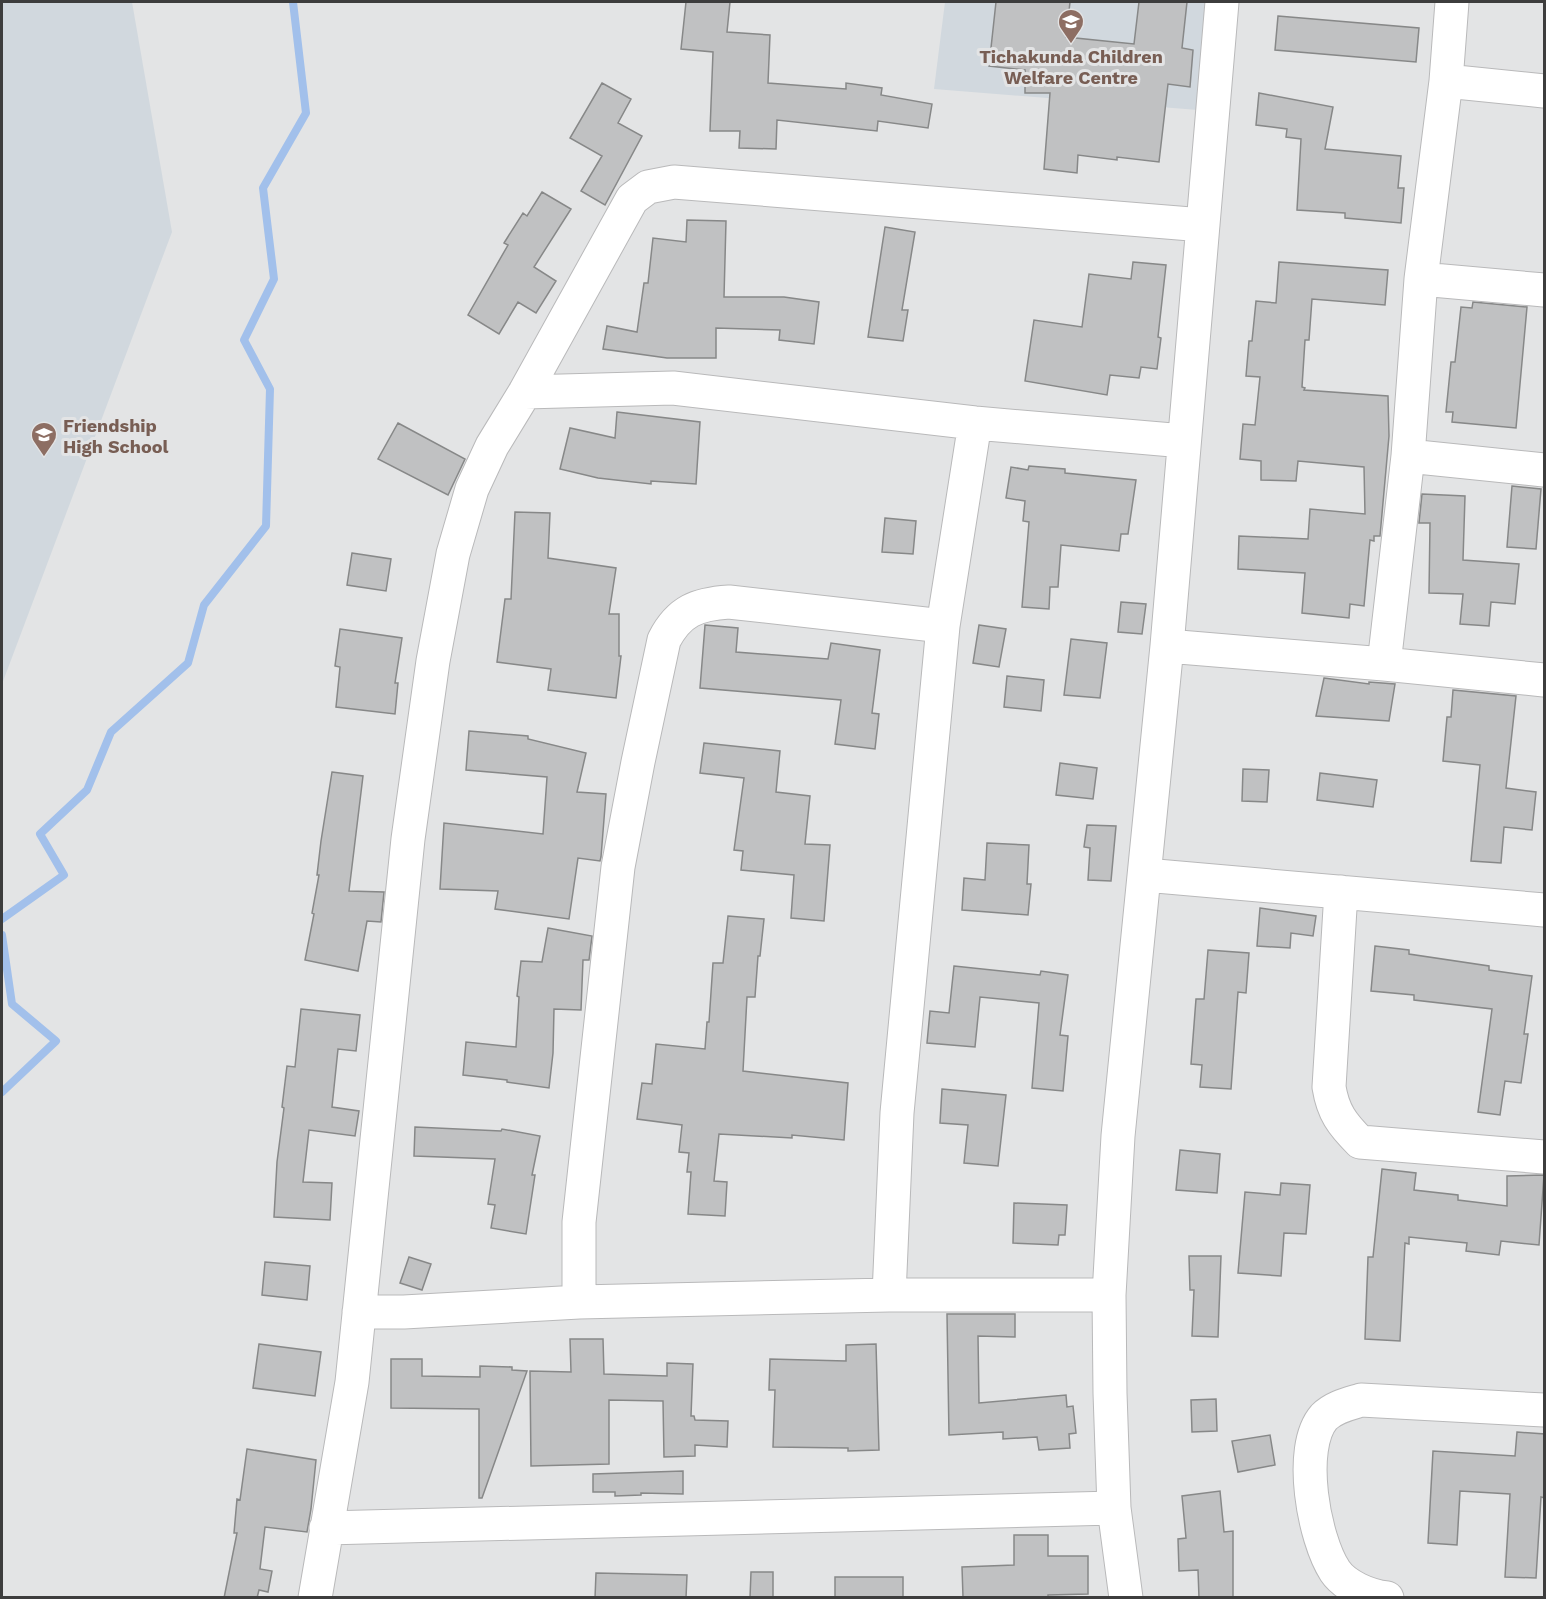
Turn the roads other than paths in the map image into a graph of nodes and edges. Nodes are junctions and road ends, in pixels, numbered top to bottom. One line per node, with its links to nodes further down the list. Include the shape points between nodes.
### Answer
1 (1222, 2): 5 (street)
2 (1452, 2): 3 (street)
3 (1446, 81): 4 (street); 6 (street)
4 (1545, 91)
5 (1203, 225): 8 (street, via 674,182 648,186 632,199); 10 (street)
6 (1421, 279): 7 (street); 11 (street)
7 (1545, 290)
8 (525, 392): 9 (street, via 673,388); 24 (street, via 492,446 472,489 453,554 433,661 407,851)
9 (975, 423): 10 (street); 13 (street)
10 (1184, 441): 14 (street)
11 (1408, 456): 12 (street); 15 (street)
12 (1545, 470)
13 (943, 626): 21 (street, via 897,1113); 23 (street, via 709,603 692,609 671,627 664,640 618,867 579,1222)
14 (1167, 646): 15 (street); 17 (street)
15 (1384, 664): 16 (street)
16 (1545, 680)
17 (1145, 875): 18 (street); 22 (street, via 1118,1137)
18 (1341, 892): 19 (street); 20 (street, via 1329,1087 1342,1124 1360,1142)
19 (1545, 910)
20 (1545, 1157)
21 (889, 1295): 22 (street); 23 (street)
22 (1109, 1295): 26 (street)
23 (579, 1302): 24 (street)
24 (360, 1312): 27 (street)
25 (1545, 1410): 30 (street, via 1361,1400 1341,1406 1325,1417 1311,1451 1315,1523 1336,1572 1348,1584)
26 (1114, 1508): 27 (street); 29 (street)
27 (326, 1528): 28 (street)
28 (315, 1598)
29 (1126, 1598)
30 (1387, 1598)

